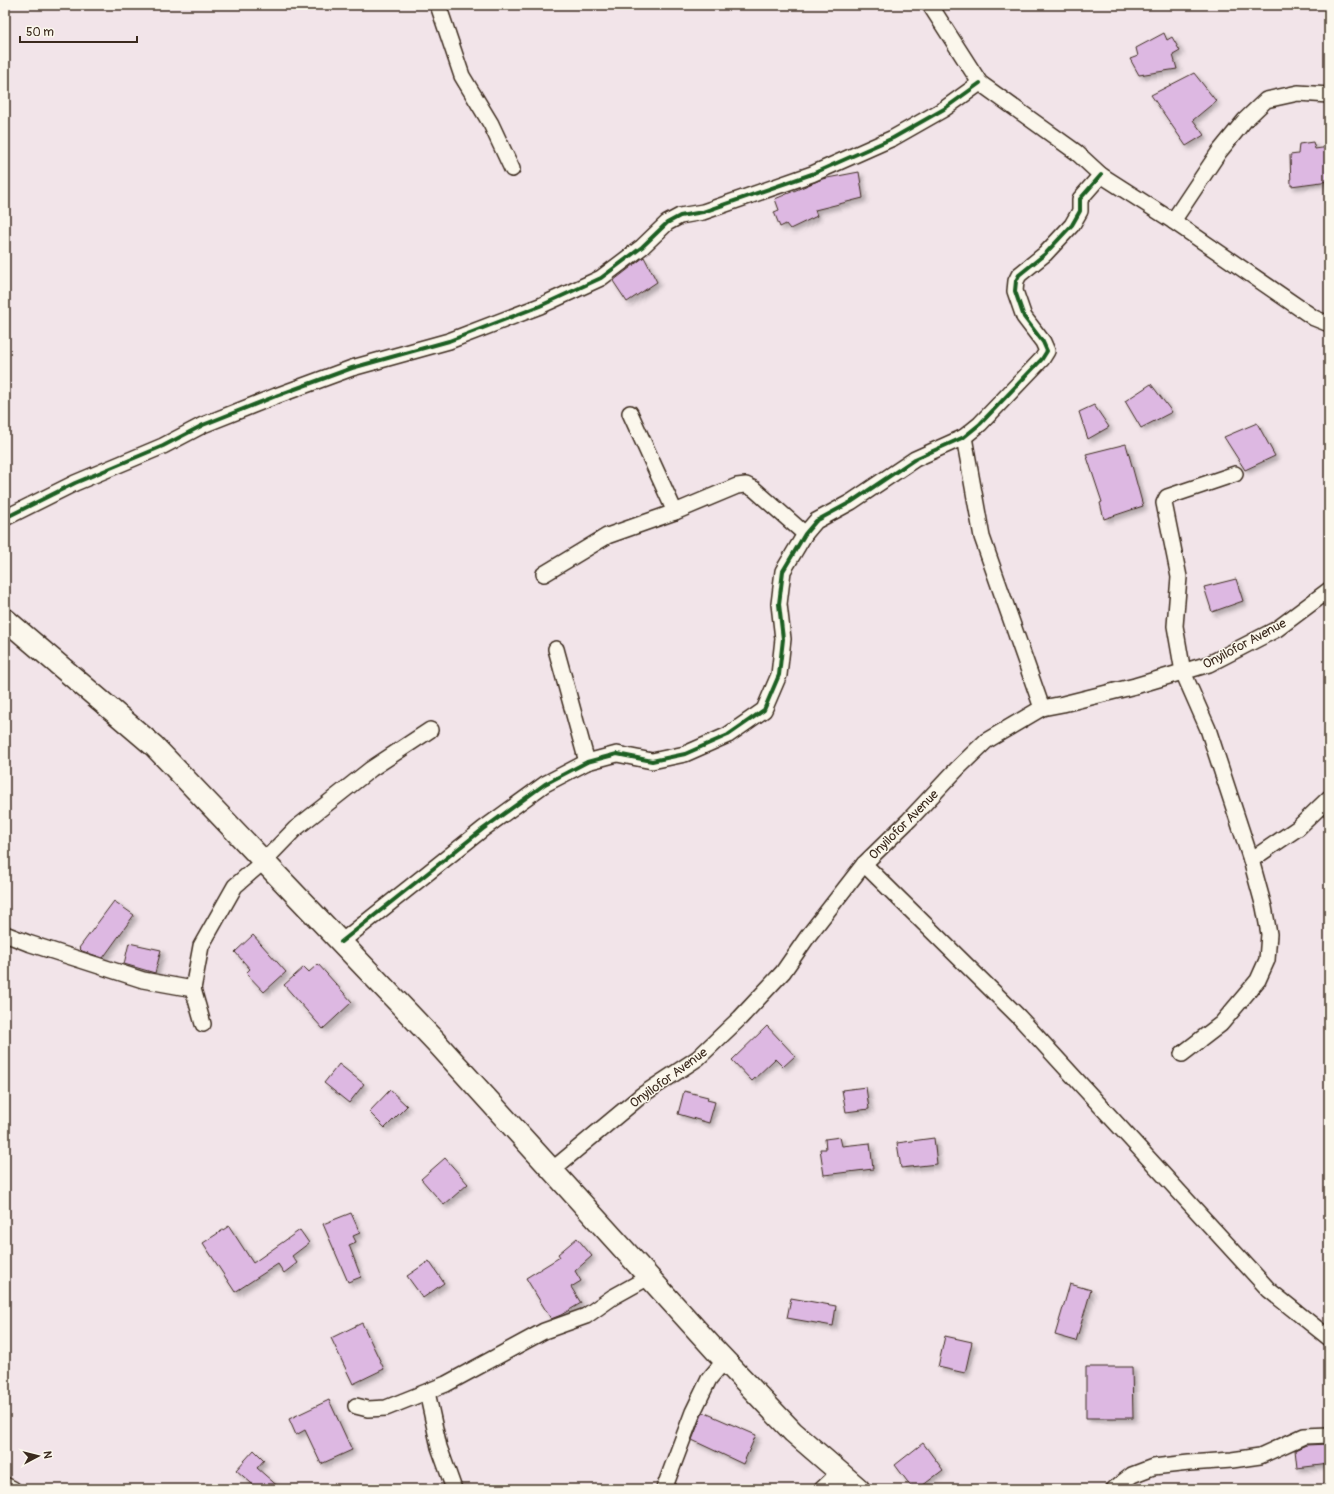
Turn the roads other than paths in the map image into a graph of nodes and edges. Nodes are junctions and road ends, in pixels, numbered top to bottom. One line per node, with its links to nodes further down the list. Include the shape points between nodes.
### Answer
1 (438, 5): 5 (street, via 462,76 491,124)
2 (930, 5): 3 (street)
3 (980, 83): 6 (street, via 1076,152); 13 (street, via 944,109 893,138 819,171 717,208 680,216 601,278 540,306 449,341 352,368 210,422 164,446 75,483)
4 (1329, 95): 7 (street, via 1298,93 1266,100 1245,120 1219,152)
5 (512, 169)
6 (1101, 175): 7 (street); 10 (street, via 1080,199 1080,211 1072,225 1019,275 1016,281 1015,291 1024,316 1047,351 1042,360)
7 (1173, 221): 8 (street, via 1314,318)
8 (1329, 324)
9 (630, 413): 12 (street)
10 (964, 437): 14 (street, via 915,459 851,502 816,521); 20 (street, via 982,538)
11 (1235, 474): 19 (street, via 1167,497 1164,503 1178,577 1175,626)
12 (675, 512): 14 (street, via 737,486 746,485 754,489); 15 (street, via 607,536)
13 (5, 518)
14 (805, 534): 22 (street, via 783,570 779,604 784,639 778,675 764,710 728,735 685,754 652,761 617,754)
15 (544, 574)
16 (1329, 590): 19 (street, Onyilofor Avenue, via 1276,629 1209,664)
17 (5, 619): 25 (main road, via 154,746)
18 (556, 649): 22 (street)
19 (1183, 672): 20 (street, Onyilofor Avenue); 24 (street, via 1208,729)
20 (1042, 708): 26 (street, Onyilofor Avenue, via 986,741)
21 (430, 730): 25 (street, via 341,792 295,829)
22 (587, 762): 28 (street, via 545,784 483,829)
23 (1329, 798): 24 (street, via 1298,828)
24 (1250, 860): 31 (street, via 1269,934 1267,960 1258,980 1221,1024)
25 (264, 861): 28 (main road); 29 (street, via 235,886 212,925 201,946)
26 (864, 864): 32 (street, Onyilofor Avenue, via 783,972 740,1018 698,1058 642,1096); 34 (street, via 1019,1017 1269,1290)
27 (5, 934): 29 (street, via 143,980)
28 (341, 942): 32 (main road)
29 (193, 990): 30 (street)
30 (203, 1024)
31 (1182, 1054)
32 (552, 1170): 33 (main road)
33 (649, 1277): 35 (main road); 36 (street, via 586,1316 544,1331)
34 (1329, 1338)
35 (725, 1360): 39 (main road, via 792,1432); 43 (street, via 709,1379)
36 (427, 1392): 37 (street, via 386,1408 368,1409); 42 (street, via 439,1447)
37 (356, 1406)
38 (1329, 1435): 46 (street, via 1304,1436 1260,1456 1153,1467 1132,1475)
39 (839, 1473): 44 (street); 45 (main road)
40 (5, 1486): 41 (street)
41 (13, 1489)
42 (454, 1489)
43 (664, 1489)
44 (822, 1489)
45 (859, 1489)
46 (1114, 1489)

